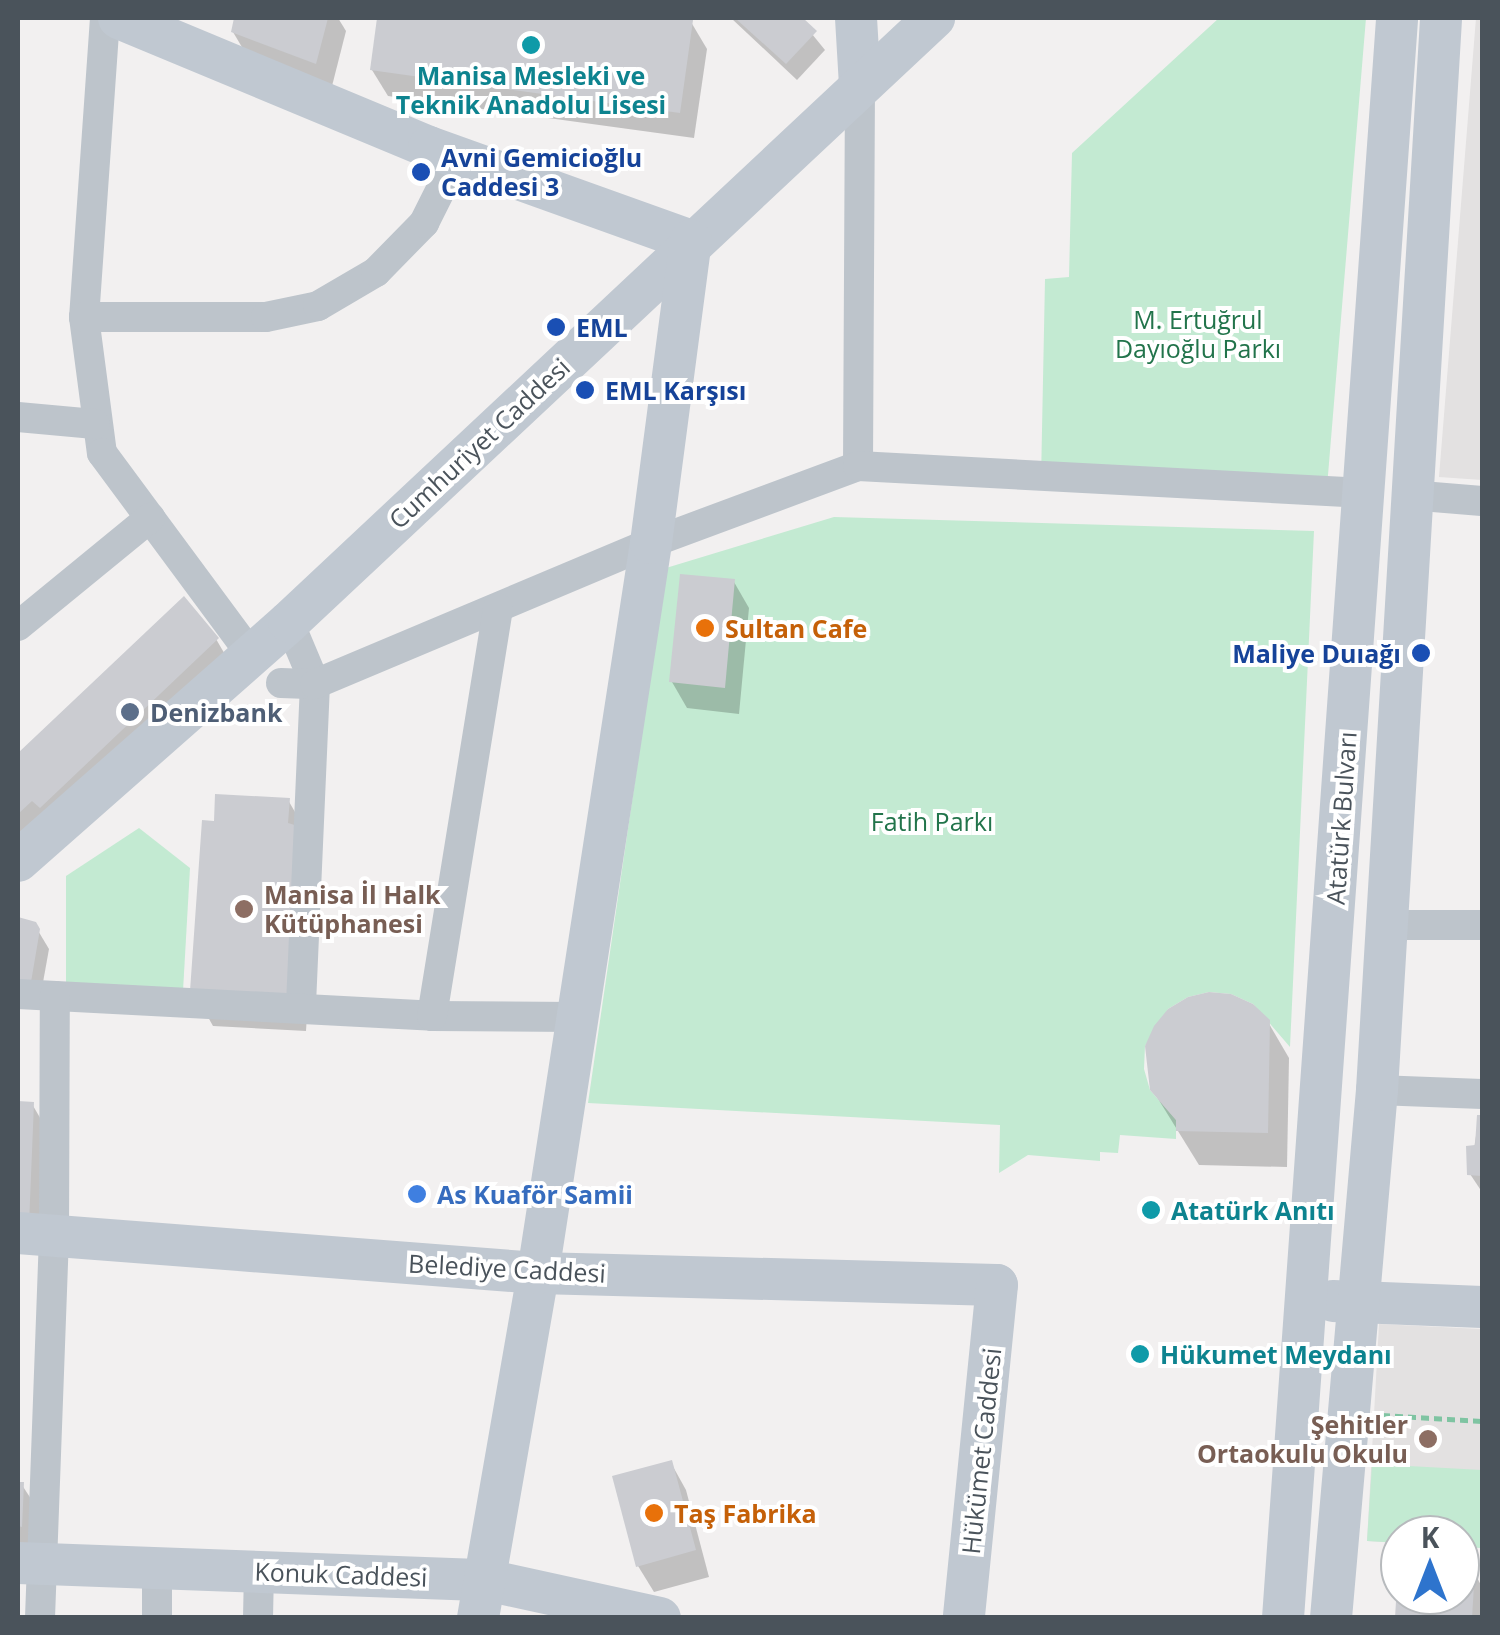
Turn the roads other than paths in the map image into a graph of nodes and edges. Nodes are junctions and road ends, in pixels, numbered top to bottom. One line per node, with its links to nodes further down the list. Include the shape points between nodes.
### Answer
1 (105, 18): 10 (street)
2 (119, 18): 8 (main road)
3 (856, 18): 7 (main road)
4 (934, 18): 7 (main road, Cumhuriyet Caddesi)
5 (1397, 18): 14 (main road, Atatürk Bulvarı)
6 (1441, 18): 15 (main road, Atatürk Bulvarı)
7 (860, 86): 9 (main road, Cumhuriyet Caddesi); 13 (street)
8 (457, 157): 9 (main road); 10 (street, via 424,223 376,272 318,306 266,316)
9 (691, 241): 18 (main road); 20 (main road, Cumhuriyet Caddesi)
10 (84, 317): 12 (street)
11 (18, 416): 12 (street)
12 (95, 424): 17 (street, via 102,453)
13 (858, 466): 14 (street); 18 (street)
14 (1364, 493): 15 (main road); 25 (main road, Atatürk Bulvarı)
15 (1409, 495): 16 (street); 26 (main road, Atatürk Bulvarı)
16 (1482, 502)
17 (150, 518): 21 (street); 22 (street)
18 (652, 544): 19 (street); 32 (main road)
19 (498, 608): 23 (street); 31 (street)
20 (289, 622): 22 (main road, Cumhuriyet Caddesi); 23 (street)
21 (18, 626)
22 (266, 670): 23 (street); 24 (main road, Cumhuriyet Caddesi)
23 (314, 684): 30 (street)
24 (18, 861)
25 (1334, 920): 26 (main road); 38 (main road, Atatürk Bulvarı)
26 (1388, 925): 27 (street); 33 (main road, Atatürk Bulvarı)
27 (1482, 925)
28 (18, 994): 29 (street)
29 (55, 996): 30 (street); 35 (street)
30 (301, 1007): 31 (street)
31 (432, 1016): 32 (street)
32 (575, 1018): 36 (main road)
33 (1377, 1090): 34 (street); 39 (main road, Atatürk Bulvarı)
34 (1482, 1094)
35 (36, 1234): 36 (main road, Belediye Caddesi); 41 (street)
36 (538, 1272): 37 (main road, Belediye Caddesi); 44 (main road)
37 (997, 1285): 49 (main road, Hükümet Caddesi)
38 (1306, 1300): 39 (main road); 50 (main road, Atatürk Bulvarı)
39 (1358, 1302): 40 (main road); 51 (main road, Atatürk Bulvarı)
40 (1482, 1308)
41 (29, 1563): 42 (main road, Konuk Caddesi); 45 (street)
42 (157, 1568): 43 (main road, Konuk Caddesi); 46 (street)
43 (259, 1571): 44 (main road, Konuk Caddesi); 47 (street)
44 (482, 1599): 48 (main road, Konuk Caddesi)
45 (40, 1618)
46 (156, 1618)
47 (258, 1618)
48 (660, 1618)
49 (964, 1618)
50 (1283, 1618)
51 (1331, 1618)

